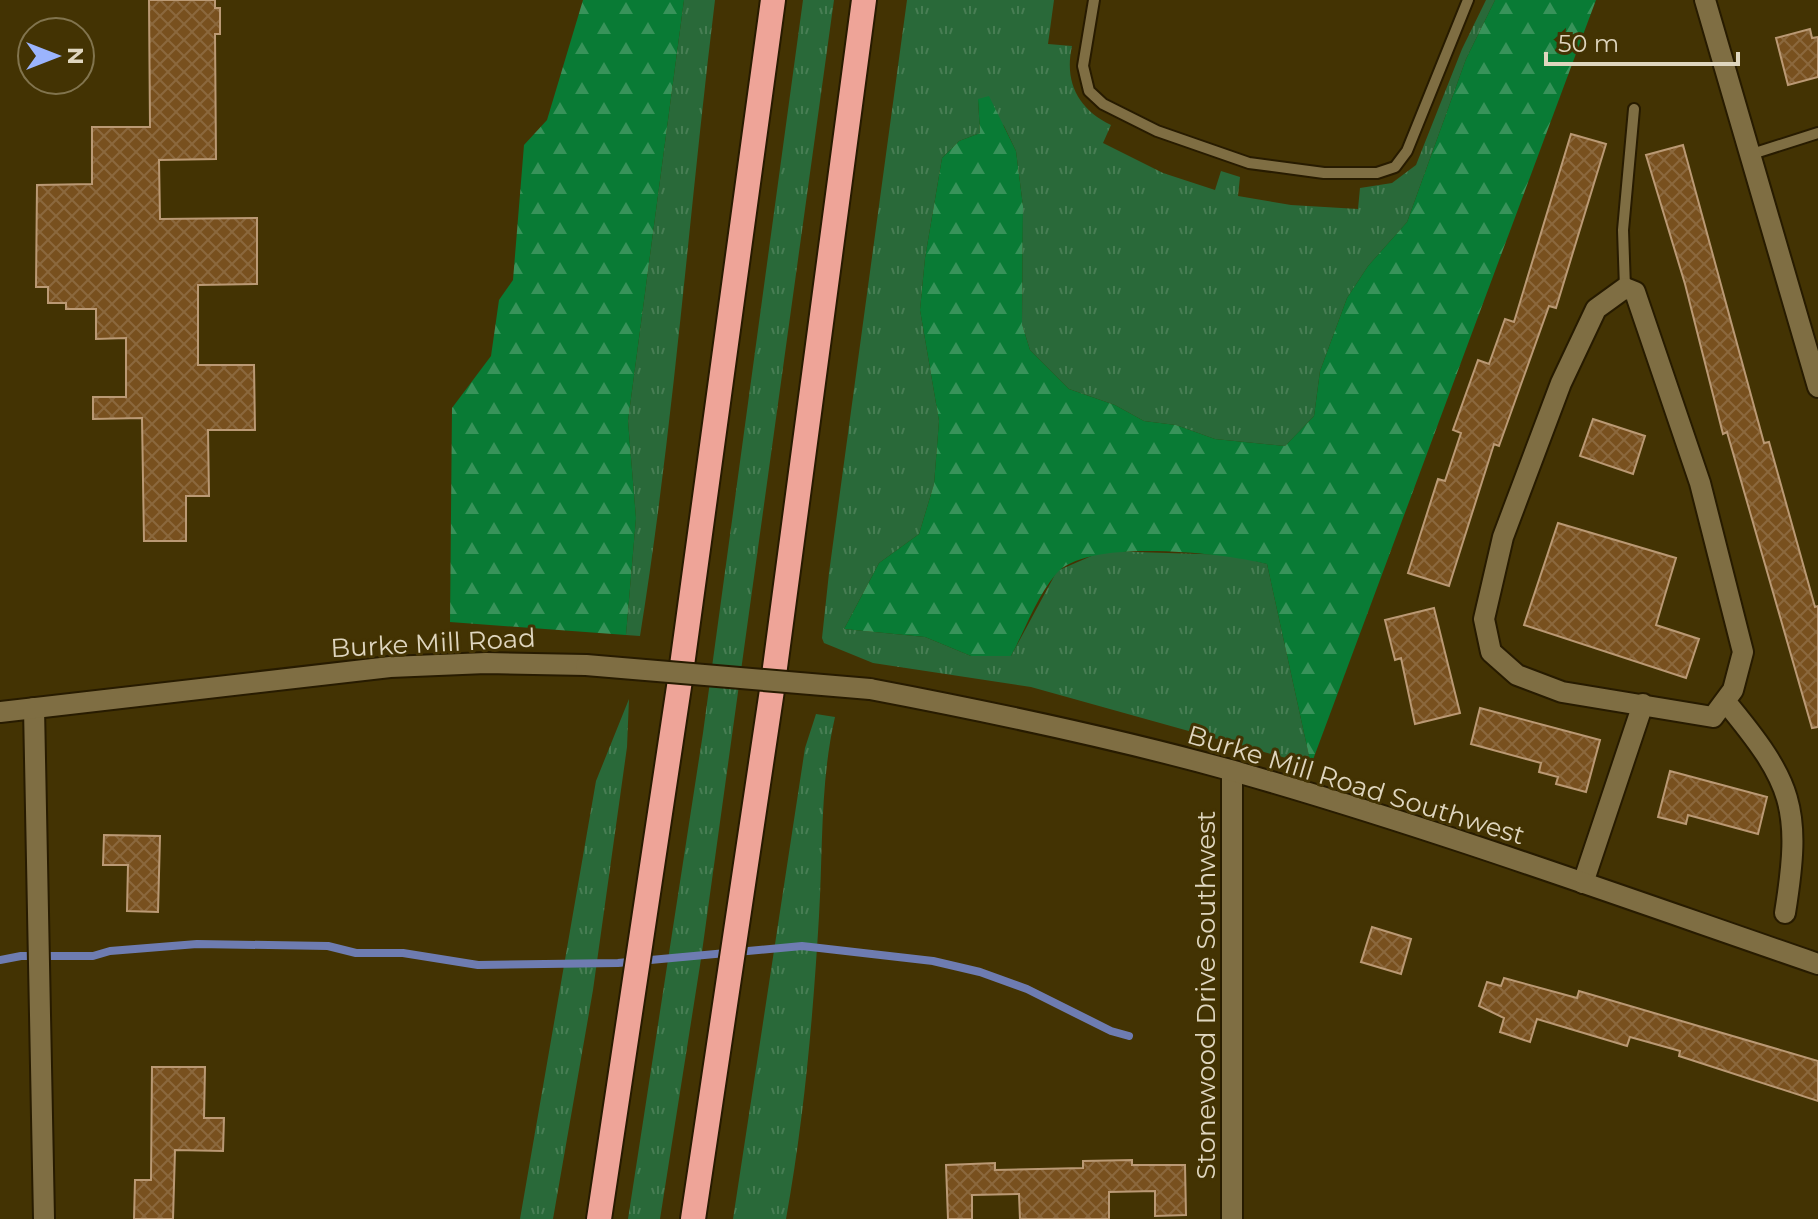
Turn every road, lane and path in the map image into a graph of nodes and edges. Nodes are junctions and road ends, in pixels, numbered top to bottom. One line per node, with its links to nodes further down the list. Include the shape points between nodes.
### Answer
1 (773, 0): 21 (highway, via 680,680)
2 (864, 0): 22 (highway, via 772,690)
3 (1094, 0): 4 (lane, via 1083,66 1089,91 1103,104 1191,145 1249,163 1324,173 1377,173 1395,167 1407,151)
4 (1468, 0)
5 (1705, 0): 8 (street)
6 (1634, 109): 9 (lane, via 1623,230)
7 (1818, 133): 8 (lane)
8 (1752, 154): 10 (street)
9 (1625, 288): 12 (street, via 1635,292 1700,483 1743,652); 13 (street, via 1596,309 1561,383 1503,537 1484,619 1491,652 1517,675 1562,692)
10 (1818, 387)
11 (870, 689): 14 (street, Burke Mill Road, bridge, via 586,665 486,663 390,667); 16 (street, Burke Mill Road Southwest, via 1042,722)
12 (1725, 701): 13 (street, via 1713,717); 18 (street, via 1789,796 1794,837)
13 (1643, 704): 17 (street)
14 (34, 708): 15 (street, Burke Mill Road); 20 (street)
15 (0, 712)
16 (1232, 771): 17 (street, Burke Mill Road Southwest); 23 (street, Stonewood Drive Southwest)
17 (1583, 883): 19 (street, Burke Mill Road Southwest)
18 (1785, 913)
19 (1818, 964)
20 (44, 1219)
21 (599, 1219)
22 (693, 1219)
23 (1232, 1219)

